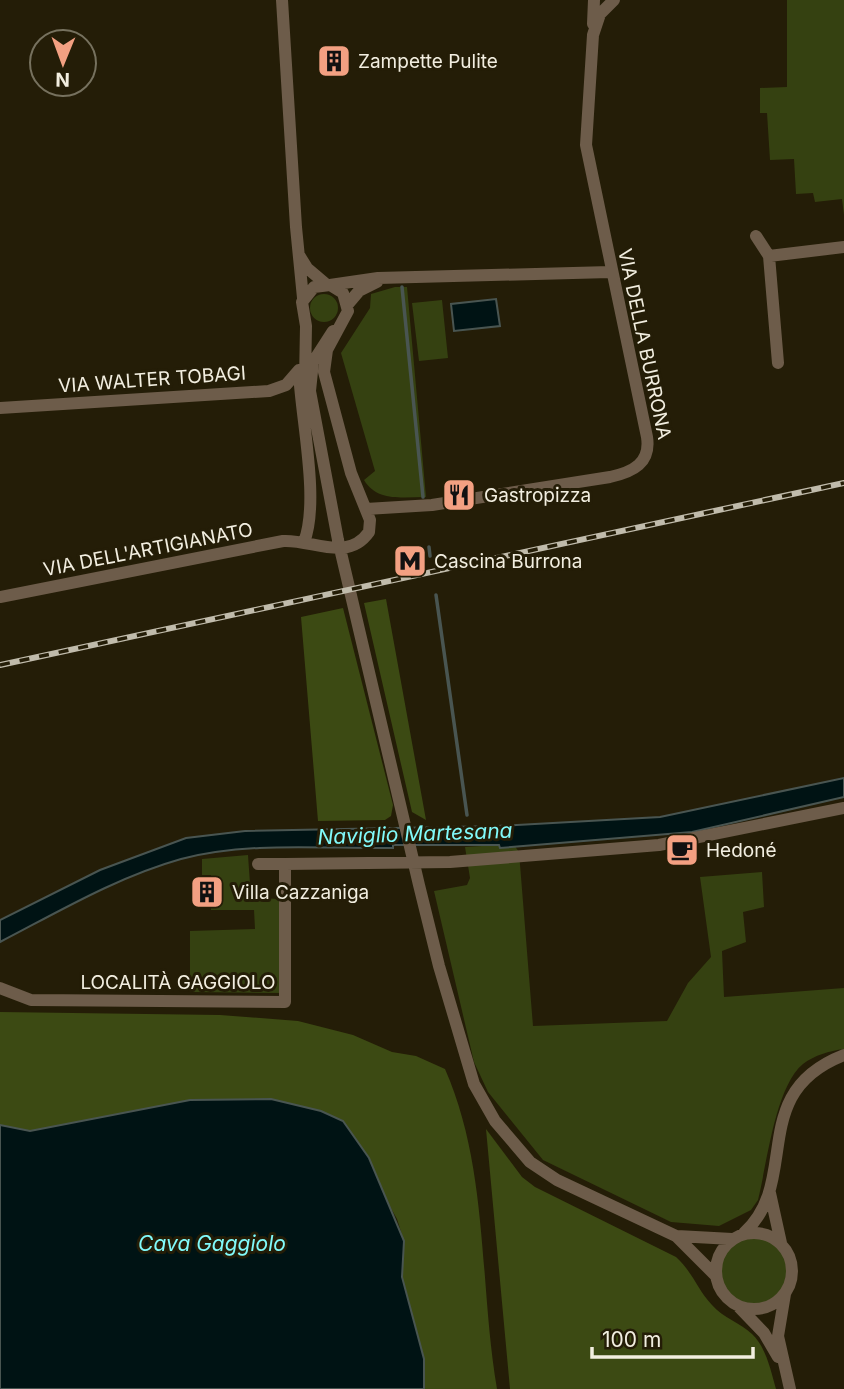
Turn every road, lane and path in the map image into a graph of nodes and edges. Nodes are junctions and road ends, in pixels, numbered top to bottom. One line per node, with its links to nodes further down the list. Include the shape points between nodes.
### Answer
1 (282, 0): 7 (street)
2 (594, 0): 4 (street, VIA DELLA BURRONA)
3 (614, 0): 4 (street, VIA DELLA BURRONA, via 598,16)
4 (593, 35): 9 (street, VIA DELLA BURRONA, via 586,145)
5 (756, 236): 8 (street)
6 (844, 247): 8 (street)
7 (299, 254): 11 (street, via 307,268); 12 (street)
8 (769, 256): 17 (street)
9 (610, 272): 10 (street); 21 (street, VIA DELLA BURRONA, via 647,436 645,458 635,469 499,495)
10 (391, 277): 11 (street); 13 (street, via 368,284)
11 (329, 285): 12 (street, via 314,287); 13 (street, via 341,291)
12 (303, 298): 14 (street)
13 (348, 304): 15 (street, via 348,315)
14 (305, 321): 15 (street, via 317,331); 16 (street)
15 (336, 329): 19 (street, via 312,366); 21 (street, via 324,372 351,473)
16 (304, 350): 18 (street); 19 (street)
17 (778, 363)
18 (299, 369): 20 (street, VIA WALTER TOBAGI, via 286,385 269,391); 22 (street, via 309,479)
19 (310, 391): 30 (street, via 338,540 419,885 469,1070 482,1102 539,1169)
20 (0, 408)
21 (366, 509): 22 (street, VIA DELL'ARTIGIANATO, via 370,530 360,542 330,550)
22 (304, 542): 23 (street, VIA DELL'ARTIGIANATO, via 278,542)
23 (0, 597)
24 (844, 808): 26 (street, via 672,843 430,863)
25 (258, 864): 26 (street)
26 (285, 864): 27 (street, LOCALITÀ GAGGIOLO, via 285,1002 31,1000)
27 (0, 988)
28 (844, 1055): 29 (street, via 811,1072 791,1096)
29 (769, 1187): 31 (street, via 756,1219); 32 (street)
30 (676, 1236): 31 (street); 33 (street)
31 (738, 1236): 32 (street, via 764,1234); 33 (street, via 718,1255)
32 (781, 1243): 34 (street, via 791,1262)
33 (715, 1275): 35 (street, via 726,1298)
34 (786, 1293): 35 (street, via 765,1308); 36 (street, via 778,1321)
35 (738, 1307): 36 (street, via 764,1334)
36 (782, 1364): 37 (street)
37 (790, 1389)

